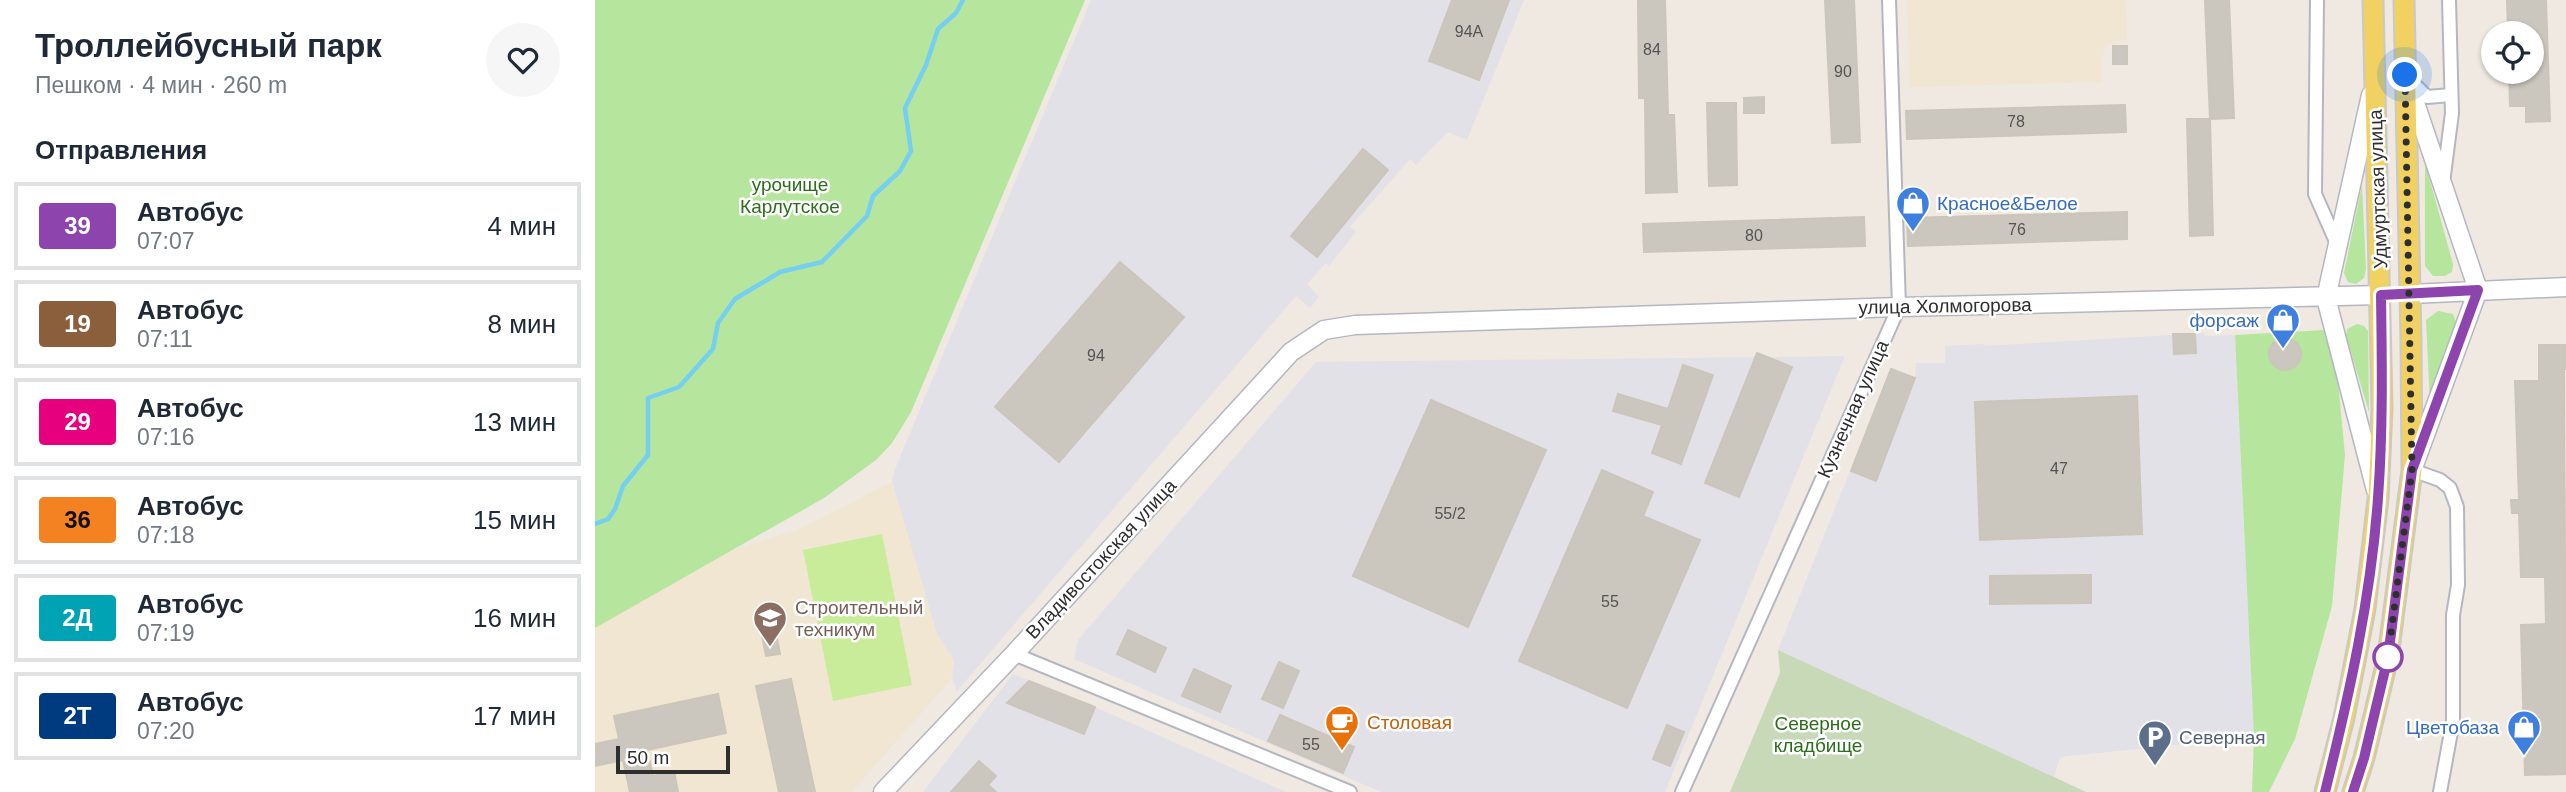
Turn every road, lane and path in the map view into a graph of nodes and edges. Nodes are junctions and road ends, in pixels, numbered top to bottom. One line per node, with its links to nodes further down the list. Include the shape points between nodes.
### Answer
1 (1889, 0): 16 (street, Кузнечная улица)
2 (2317, 0): 10 (street, via 2315,194)
3 (2373, 0): 7 (main road, Удмуртская улица)
4 (2404, 0): 6 (main road, Удмуртская улица)
5 (2449, 0): 8 (street)
6 (2405, 75): 8 (street, via 2427,97); 9 (street); 13 (main road, Удмуртская улица)
7 (2375, 78): 10 (street); 14 (main road, Удмуртская улица)
8 (2451, 95): 9 (street)
9 (2443, 184): 12 (street)
10 (2338, 246): 15 (street)
11 (2566, 287): 12 (street, улица Холмогорова)
12 (2478, 290): 13 (street, улица Холмогорова); 18 (street)
13 (2411, 294): 14 (main road, улица Холмогорова); 18 (main road, Удмуртская улица)
14 (2381, 295): 15 (street, улица Холмогорова); 19 (main road, Удмуртская улица)
15 (2326, 298): 16 (street, улица Холмогорова); 19 (street)
16 (1899, 307): 17 (street, улица Холмогорова, via 1441,321); 23 (street, Кузнечная улица)
17 (1324, 330): 20 (street, Владивостокская улица, via 1291,352)
18 (2412, 470): 25 (main road, Удмуртская улица, via 2388,657); 26 (street, via 2450,488 2457,507 2453,721)
19 (2378, 499): 24 (main road, Удмуртская улица, via 2365,609)
20 (1014, 654): 21 (street, Владивостокская улица); 22 (street)
21 (883, 792)
22 (1350, 792)
23 (1682, 792)
24 (2325, 792)
25 (2353, 792)
26 (2440, 792)

